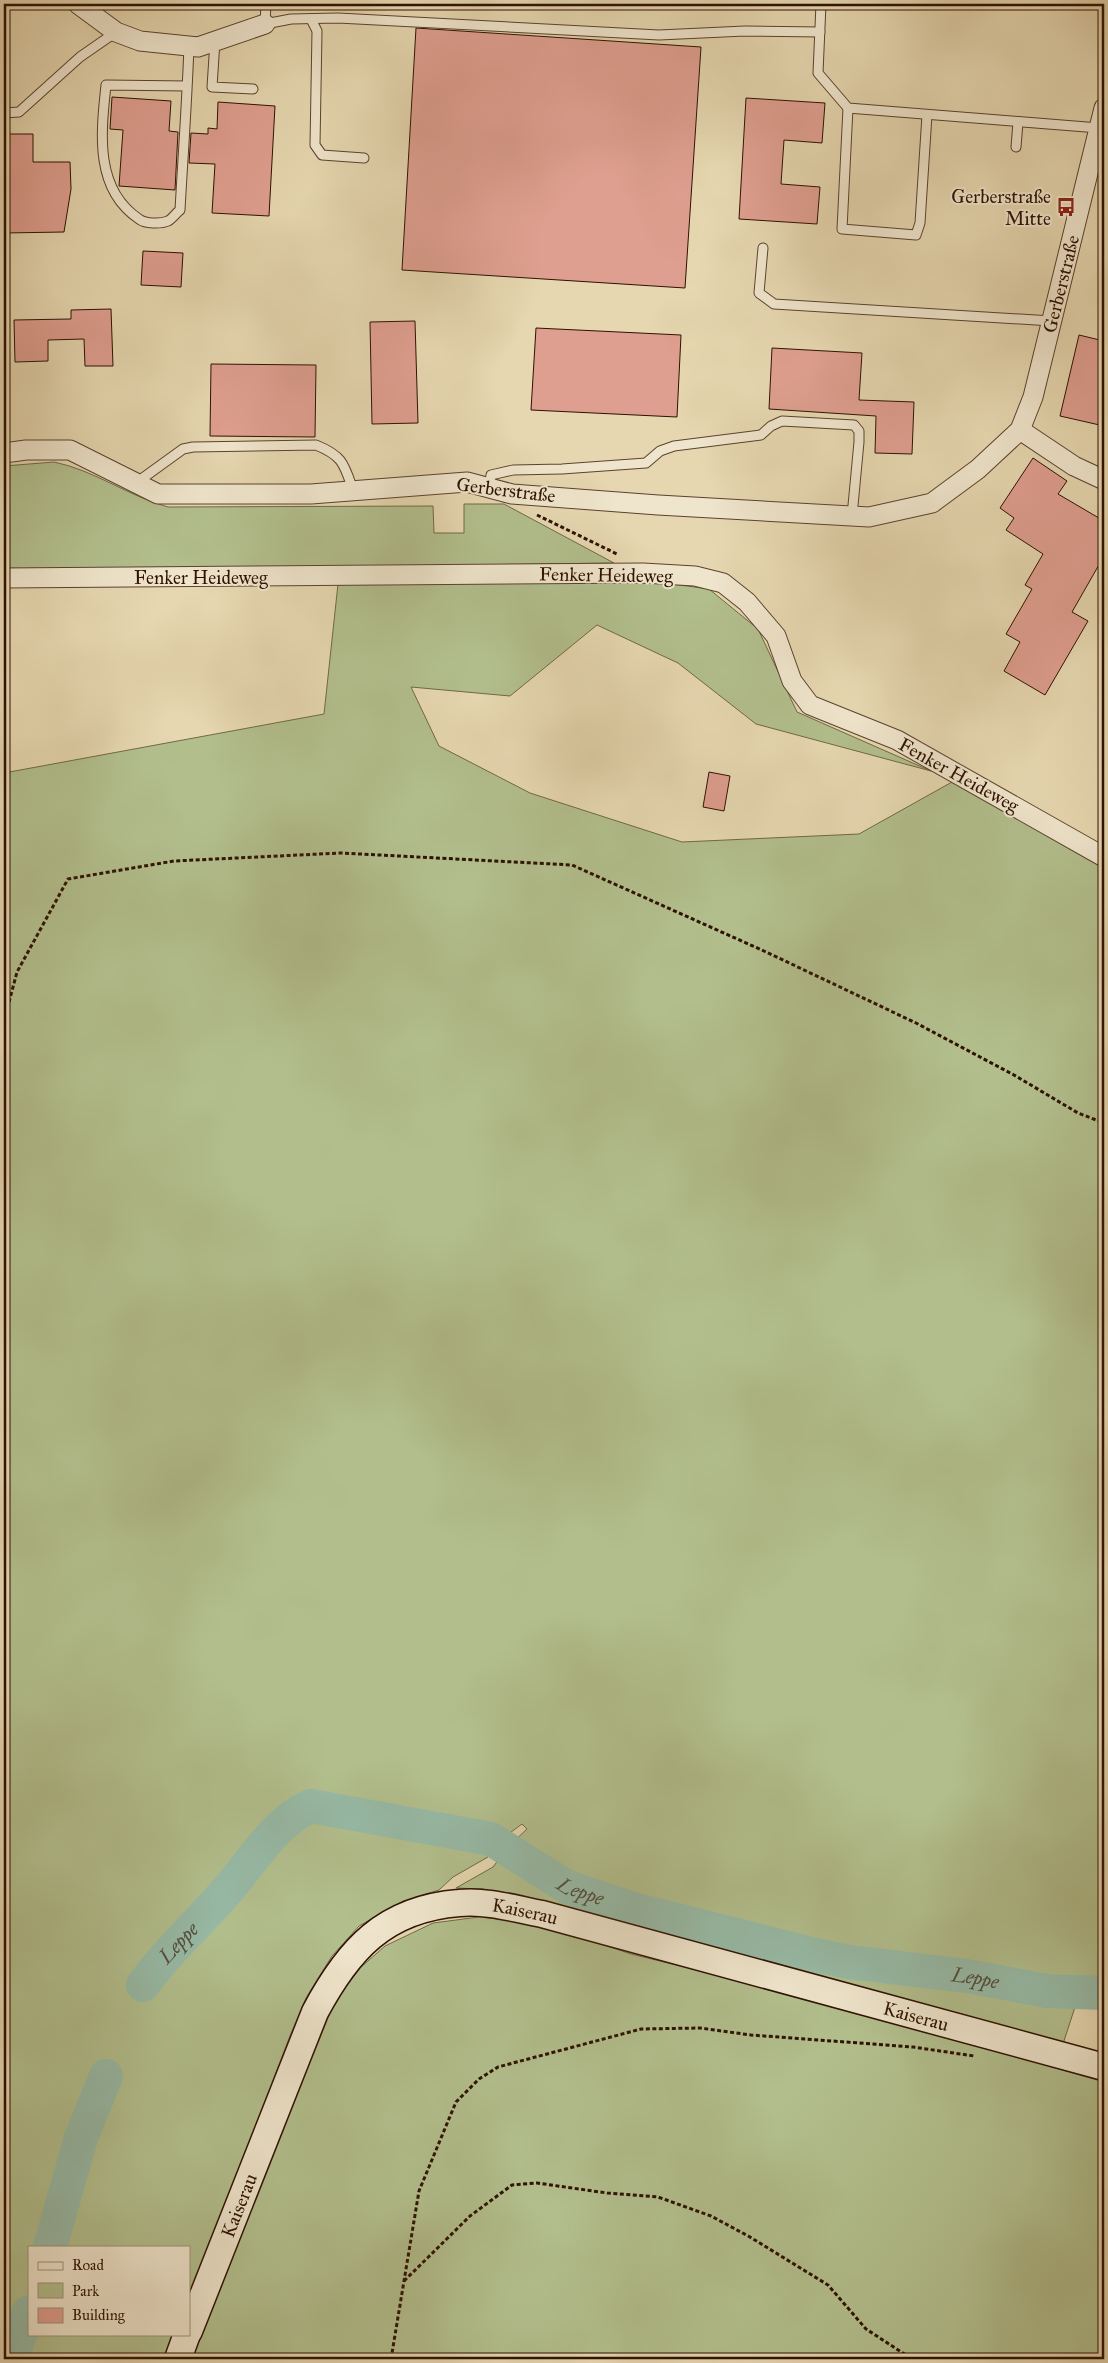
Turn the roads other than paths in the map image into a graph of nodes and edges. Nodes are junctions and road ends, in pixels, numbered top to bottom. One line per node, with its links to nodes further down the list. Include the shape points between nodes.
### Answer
1 (78, 4): 6 (street)
2 (266, 4): 5 (lane)
3 (821, 4): 7 (lane)
4 (311, 19): 5 (lane); 7 (lane, via 659,35); 19 (lane, via 317,31 315,145 322,155)
5 (265, 24): 8 (street)
6 (116, 32): 9 (street, via 140,41); 14 (lane, via 80,58 19,112)
7 (820, 32): 12 (lane, via 818,73)
8 (215, 41): 9 (street, via 198,47); 11 (lane, via 212,87)
9 (189, 46): 10 (lane)
10 (187, 86): 10 (lane, via 180,210 168,221 144,223 127,211 113,193 106,174 102,146 106,85)
11 (252, 89)
12 (848, 108): 15 (lane); 15 (lane, via 842,229 855,231 916,235 920,223)
13 (1104, 108): 17 (street, Gerberstraße)
14 (4, 113)
15 (927, 115): 16 (lane)
16 (1018, 122): 17 (lane); 18 (lane)
17 (1099, 128): 21 (street, Gerberstraße)
18 (1016, 147)
19 (364, 158)
20 (763, 248): 21 (lane, via 759,293 774,304)
21 (1052, 321): 22 (street, Gerberstraße, via 1033,397)
22 (1020, 430): 24 (street, via 1074,466); 28 (street, Gerberstraße, via 978,469 932,503 869,517)
23 (4, 453): 25 (street, Gerberstraße, via 70,450)
24 (1104, 480)
25 (136, 483): 27 (street, Gerberstraße, via 158,494 311,494); 27 (lane, via 183,450 194,447 316,445 343,460)
26 (489, 488): 27 (street, Gerberstraße, via 467,482); 28 (street, Gerberstraße, via 512,494 636,504); 28 (lane, via 491,475 513,470 646,463 660,451 674,446 761,435 782,421 854,425 859,431)
27 (353, 490)
28 (852, 516)
29 (4, 578): 30 (street, Fenker Heideweg, via 644,574 695,576 723,583 747,602 776,636 792,680 810,705 897,740)
30 (1104, 857)
31 (1104, 2067): 32 (main road, Kaiserau, via 542,1914 498,1905 460,1902 416,1912 375,1931 330,1983 311,2021)
32 (190, 2328)
33 (187, 2336): 34 (main road, Kaiserau)
34 (178, 2359)

